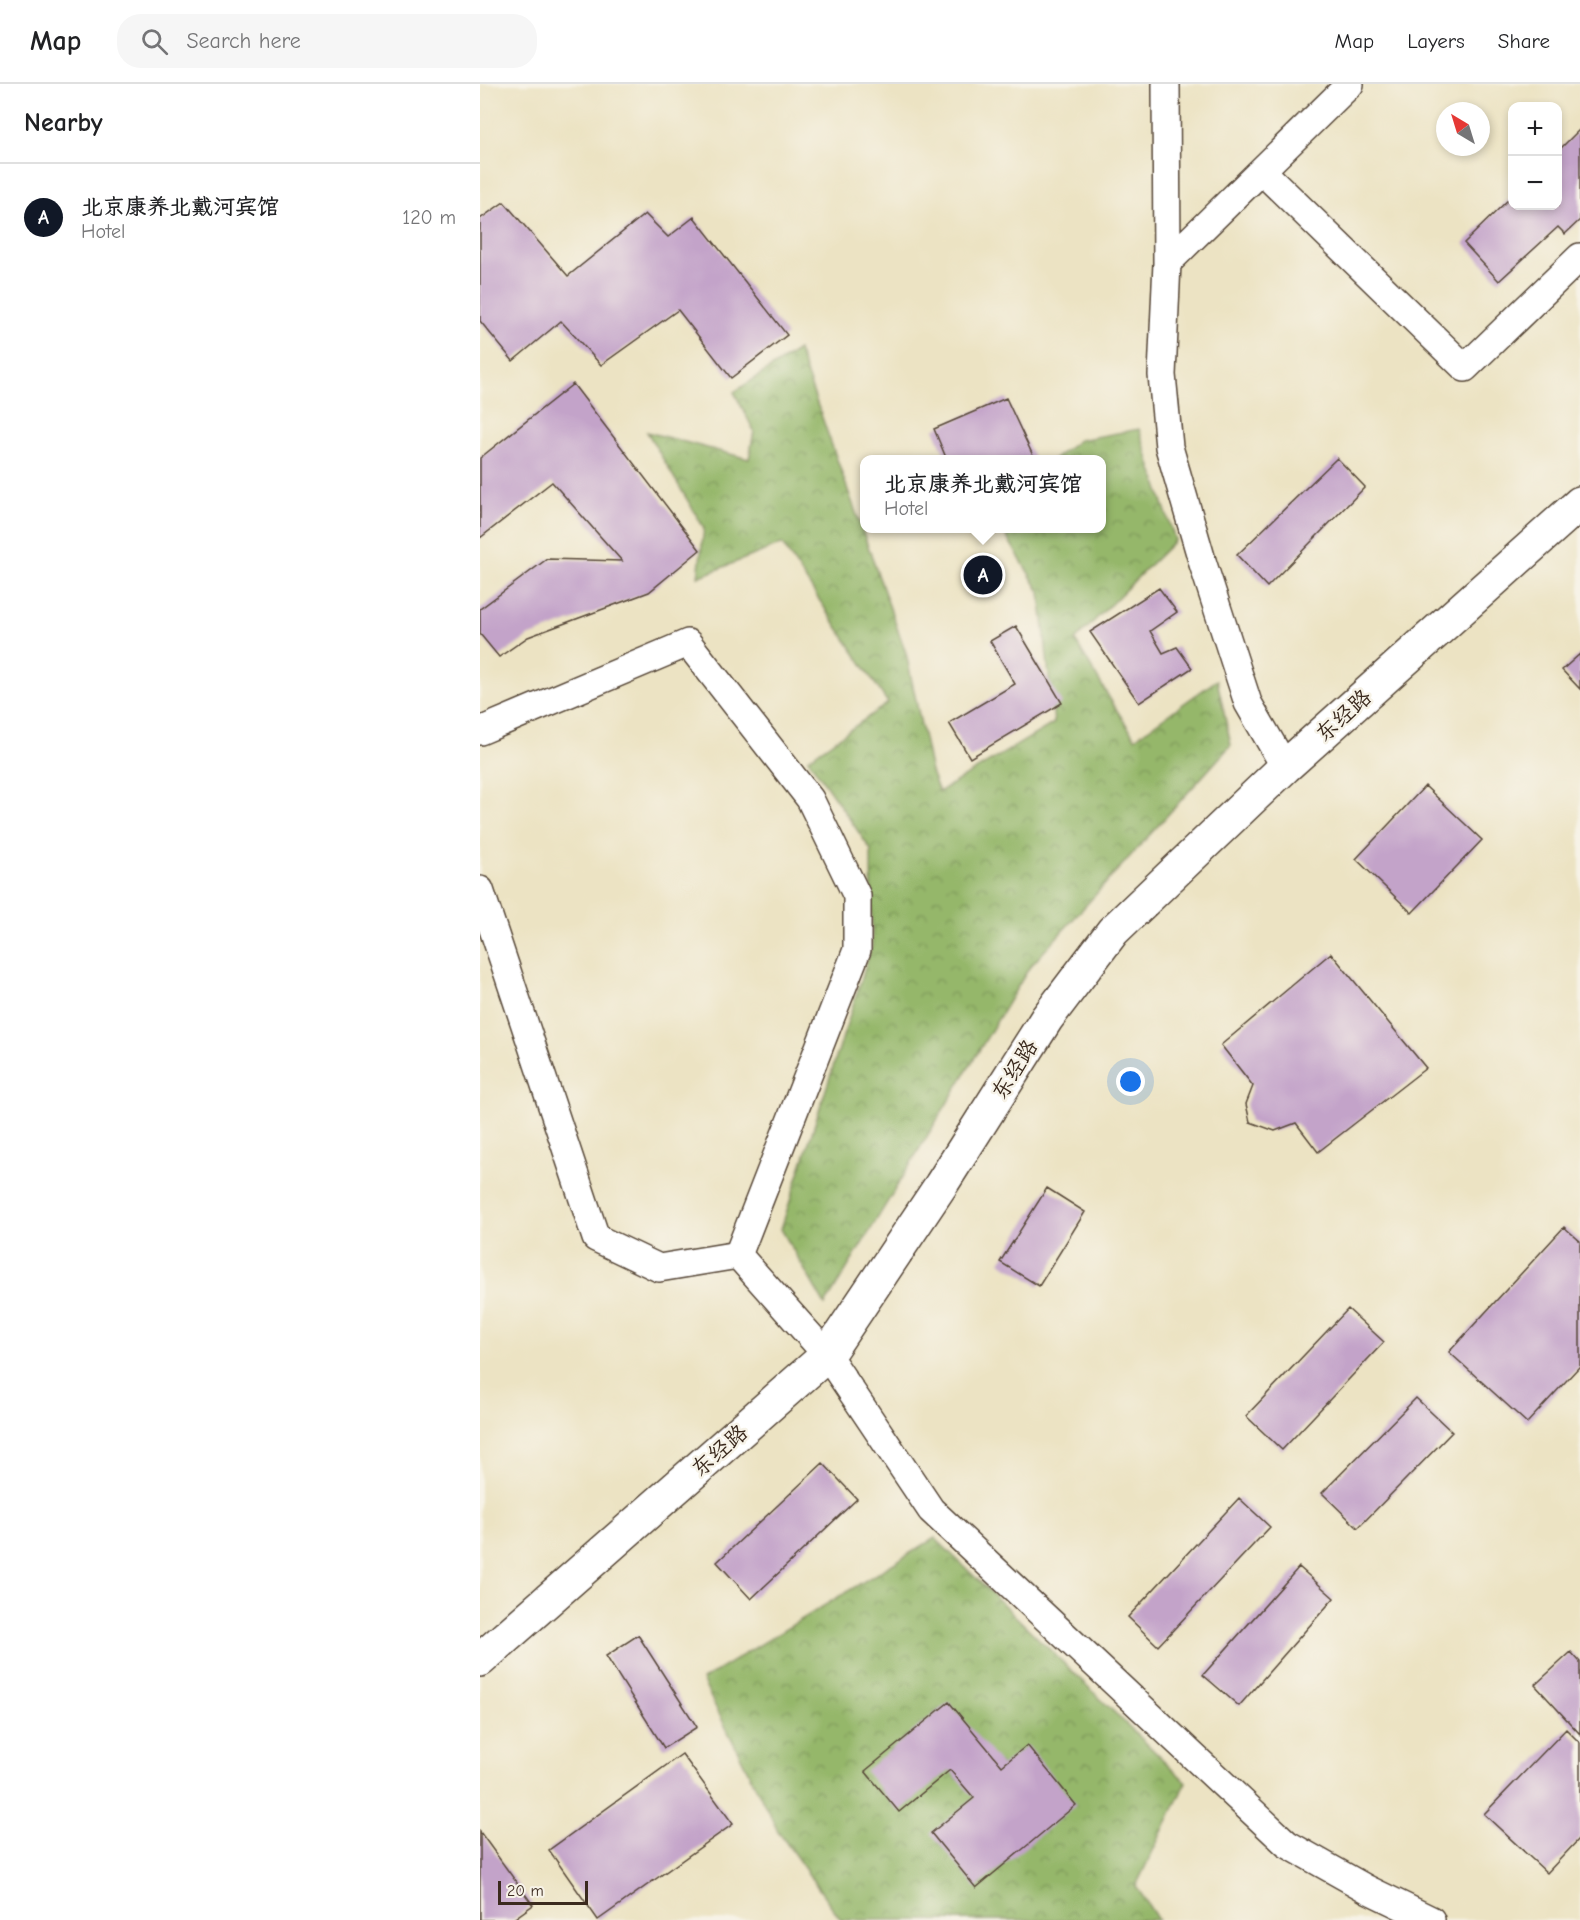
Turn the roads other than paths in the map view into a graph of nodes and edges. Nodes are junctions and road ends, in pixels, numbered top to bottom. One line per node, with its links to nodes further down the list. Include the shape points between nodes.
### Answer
1 (1166, 84): 5 (street)
2 (1350, 84): 3 (street)
3 (1262, 171): 4 (street, via 1465,368); 5 (street)
4 (1580, 257)
5 (1167, 263): 8 (street, via 1162,375 1169,447 1248,703)
6 (1580, 503): 8 (main road, 东经路)
7 (480, 730): 10 (street, via 688,643 810,799 857,896 857,950)
8 (1285, 767): 11 (main road, 东经路, via 1113,931 1047,1018)
9 (480, 890): 10 (street, via 596,1238 659,1268)
10 (738, 1255): 11 (street)
11 (827, 1355): 12 (main road, 东经路); 13 (street, via 931,1510 1287,1844)
12 (480, 1660)
13 (1431, 1920)

